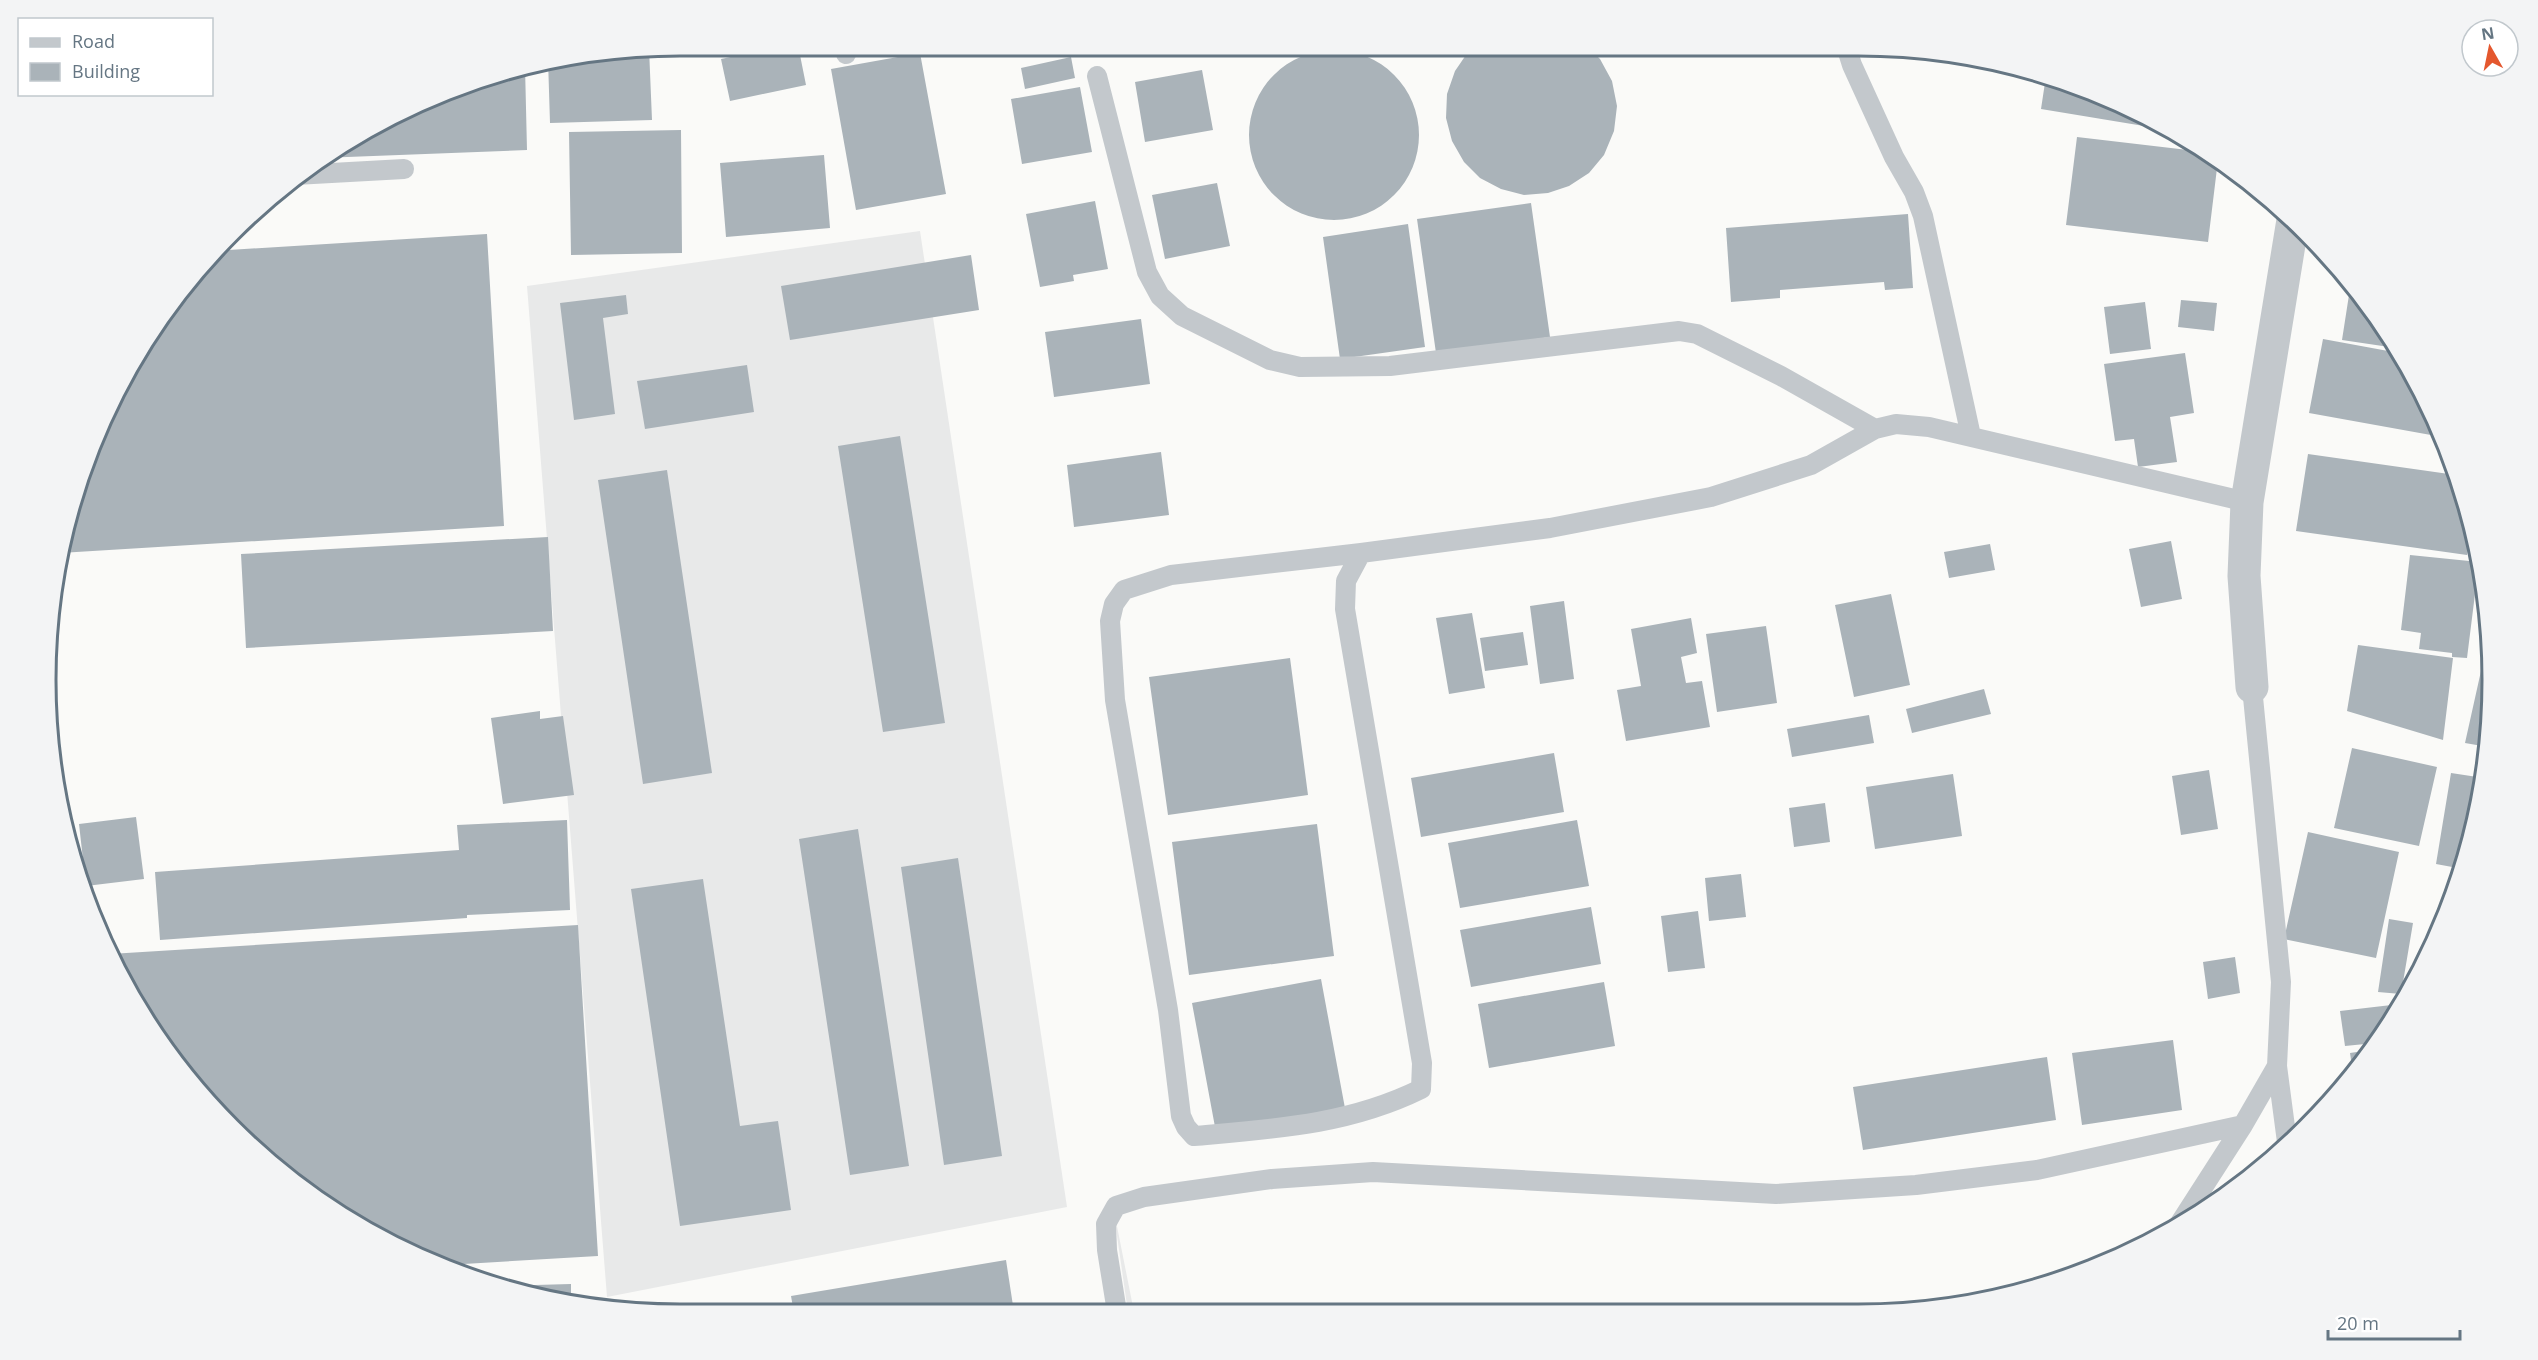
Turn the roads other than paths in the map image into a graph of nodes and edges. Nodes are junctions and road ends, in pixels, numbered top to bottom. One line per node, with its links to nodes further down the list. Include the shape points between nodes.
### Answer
1 (1849, 56): 7 (lane, via 1923,216)
2 (1097, 76): 6 (lane, via 1147,272 1160,296 1182,316 1270,360 1300,367 1390,366 1678,331 1697,334)
3 (404, 169): 4 (lane)
4 (315, 174)
5 (2291, 230): 8 (street)
6 (1875, 429): 7 (lane, via 1896,424); 9 (lane, via 1811,465 1711,497 1550,528)
7 (1971, 436): 8 (lane)
8 (2247, 502): 10 (street, via 2244,576)
9 (1362, 553): 9 (lane, via 1346,581 1345,609 1422,1063 1421,1089 1392,1103 1313,1125 1194,1136 1181,1116 1168,1010 1115,700 1110,621 1114,604 1124,590 1171,575)
10 (2252, 687): 11 (lane, via 2281,982)
11 (2277, 1066): 12 (lane); 13 (lane)
12 (2243, 1125): 14 (lane); 15 (lane, via 2037,1170 1916,1185 1776,1194 1372,1172 1272,1179 1144,1197 1116,1206 1106,1224)
13 (2285, 1136)
14 (2189, 1209)
15 (1117, 1304)

